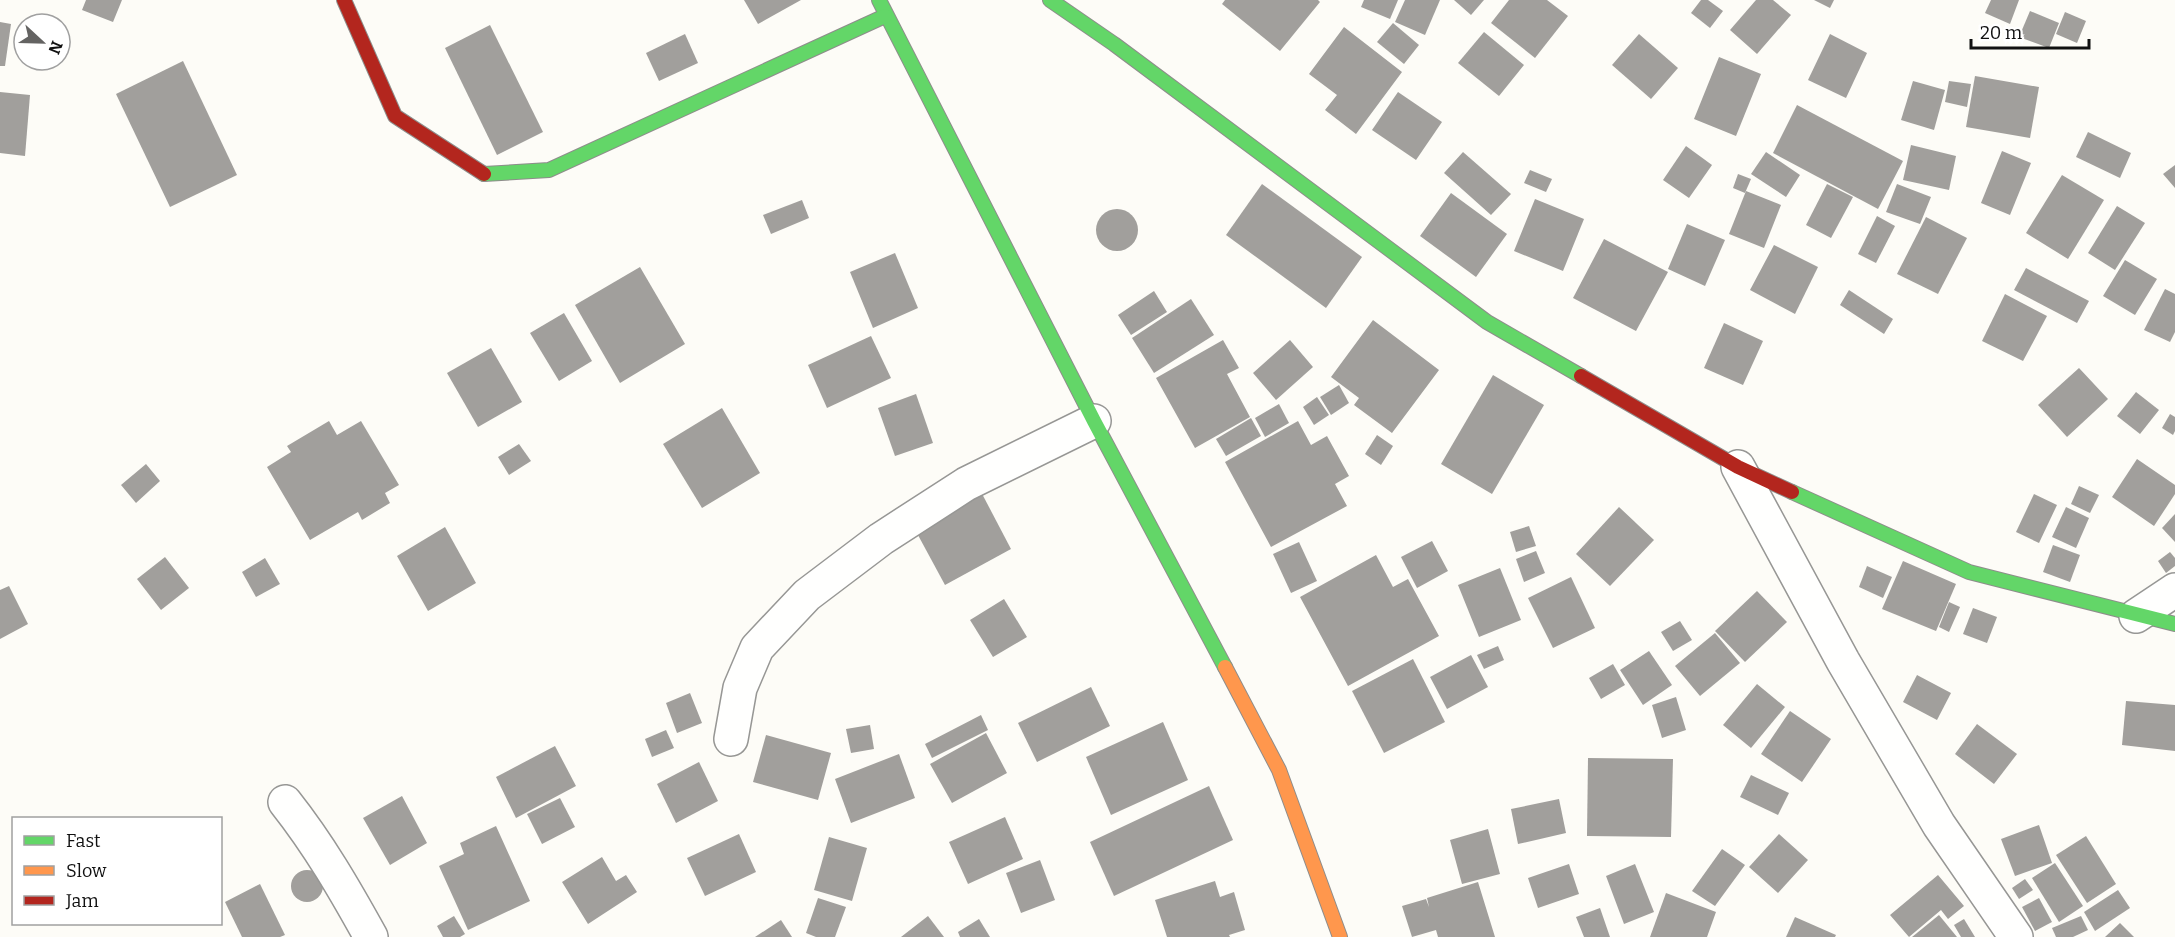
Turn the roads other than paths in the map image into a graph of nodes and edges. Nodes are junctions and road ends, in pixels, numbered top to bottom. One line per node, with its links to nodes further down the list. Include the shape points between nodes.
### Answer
1 (344, 0): 4 (street, via 395,116 484,174 549,170)
2 (879, 0): 4 (street)
3 (1050, 0): 6 (street, via 1487,322)
4 (885, 16): 5 (street)
5 (1094, 422): 10 (street, via 966,484 881,539 807,595 757,648 740,688); 13 (street, via 1279,770)
6 (1738, 467): 8 (street, via 1969,572); 14 (street, via 1843,661 1939,825)
7 (2175, 590): 8 (street)
8 (2136, 616): 9 (street)
9 (2175, 624)
10 (731, 740)
11 (285, 802): 12 (street, via 340,881)
12 (371, 937)
13 (1340, 937)
14 (2016, 937)

